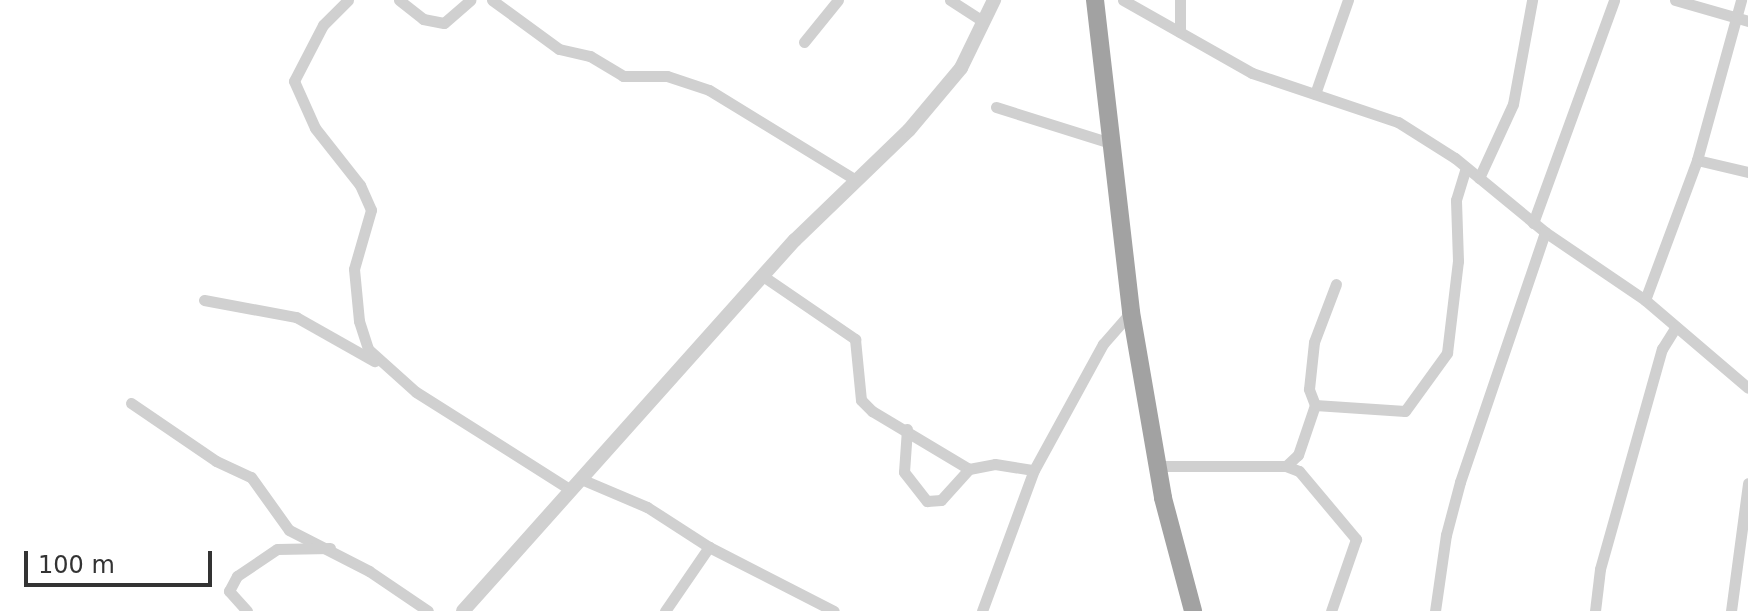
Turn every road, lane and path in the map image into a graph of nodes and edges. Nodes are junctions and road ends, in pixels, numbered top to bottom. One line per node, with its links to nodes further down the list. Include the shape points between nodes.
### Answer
1 (348, 0): 36 (street, via 323,25 294,81 315,128 360,185 371,210 354,269 354,288 368,349)
2 (399, 0): 3 (street, via 423,19 444,23)
3 (470, 0)
4 (492, 0): 27 (street, via 559,49 590,56 623,76 667,76 709,90)
5 (838, 0): 19 (street)
6 (950, 0): 17 (street)
7 (994, 0): 17 (street)
8 (1095, 0): 22 (highway)
9 (1123, 0): 18 (street)
10 (1180, 0): 18 (street)
11 (1348, 0): 20 (street)
12 (1532, 0): 26 (street, via 1513,104)
13 (1614, 0): 28 (street)
14 (1675, 0): 16 (street)
15 (1741, 0): 16 (street)
16 (1742, 19): 23 (street)
17 (984, 22): 27 (street, via 961,68 909,130)
18 (1180, 32): 20 (street, via 1252,73)
19 (804, 42)
20 (1315, 94): 24 (street, via 1398,122)
21 (996, 107): 22 (street)
22 (1110, 143): 34 (highway)
23 (1697, 160): 25 (street); 33 (street)
24 (1466, 167): 26 (street); 39 (street, via 1456,200 1458,261 1447,353 1405,411)
25 (1748, 172)
26 (1479, 178): 28 (street)
27 (856, 180): 30 (street)
28 (1533, 223): 29 (street)
29 (1545, 232): 33 (street); 60 (street, via 1460,482)
30 (763, 276): 40 (street, via 855,339 861,400); 48 (street)
31 (1336, 284): 39 (street, via 1309,367)
32 (204, 300): 36 (street, via 296,317)
33 (1645, 300): 35 (street)
34 (1131, 312): 42 (highway); 45 (street, via 1103,344)
35 (1676, 327): 37 (street); 61 (street, via 1657,363 1600,569)
36 (381, 365): 48 (street)
37 (1748, 388)
38 (131, 403): 50 (street, via 216,461 251,477 289,530)
39 (1315, 405): 41 (street)
40 (907, 429): 44 (street); 44 (street, via 904,472 927,501 941,500)
41 (1298, 455): 43 (street); 46 (street)
42 (1157, 466): 43 (street); 58 (highway)
43 (1286, 466): 46 (street)
44 (969, 469): 45 (street, via 995,464)
45 (1034, 470): 57 (street)
46 (1299, 471): 59 (street, via 1356,539)
47 (1748, 483): 62 (street)
48 (576, 484): 49 (street, via 647,507); 54 (street)
49 (709, 547): 51 (street); 55 (street)
50 (330, 548): 52 (street, via 277,549 237,576 229,591); 53 (street)
51 (819, 608): 56 (street)
52 (247, 611)
53 (428, 611)
54 (463, 611)
55 (665, 611)
56 (834, 611)
57 (982, 611)
58 (1193, 611)
59 (1331, 611)
60 (1435, 611)
61 (1595, 611)
62 (1731, 611)

